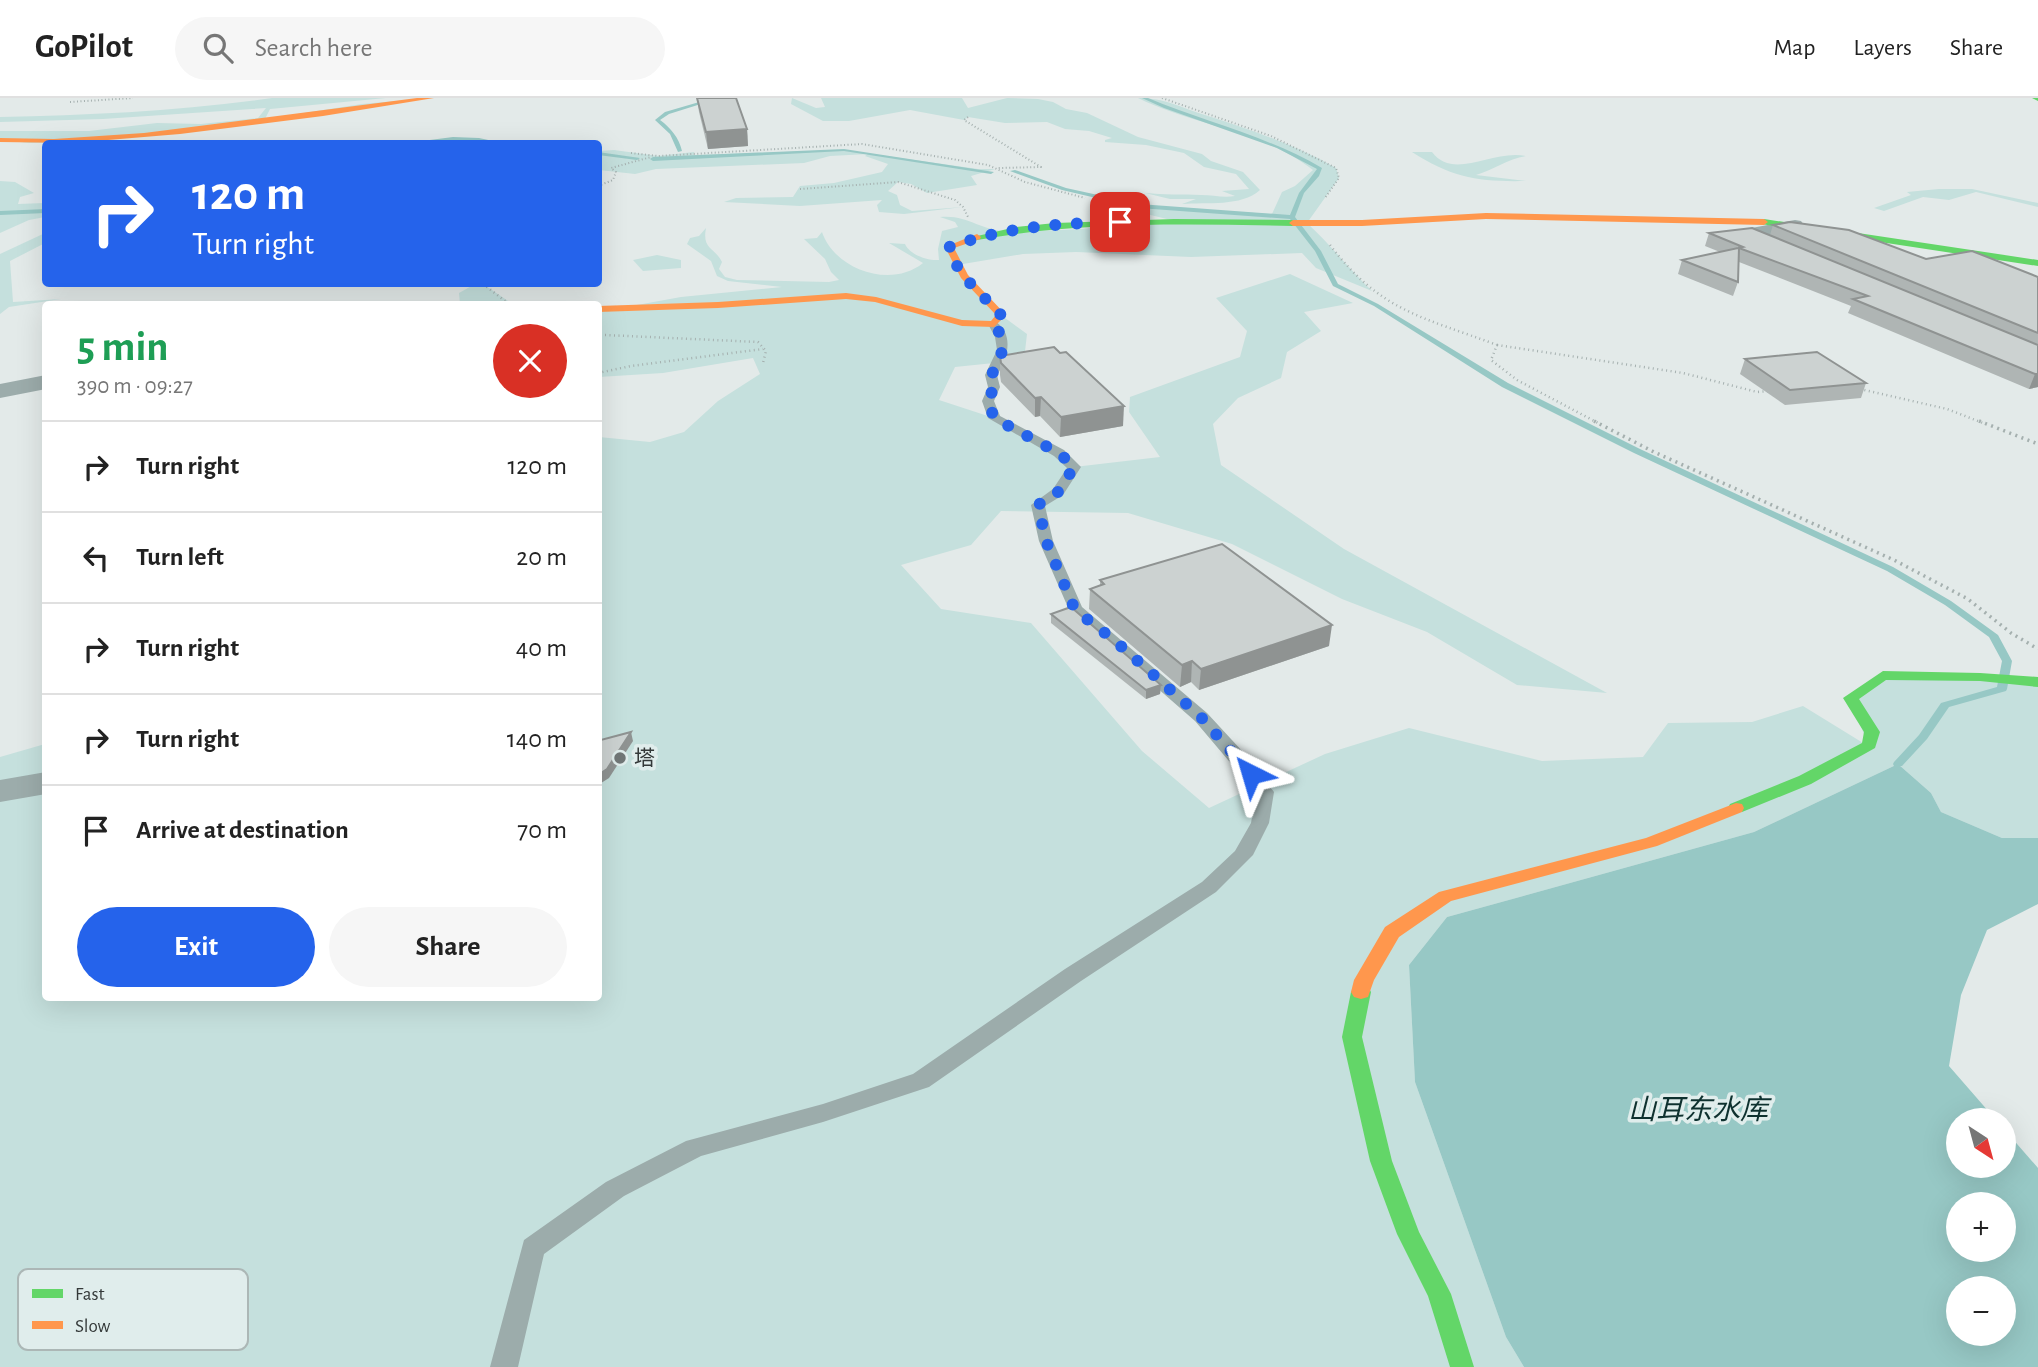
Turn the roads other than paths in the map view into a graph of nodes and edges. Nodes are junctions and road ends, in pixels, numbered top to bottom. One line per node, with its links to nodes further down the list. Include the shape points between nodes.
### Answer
1 (430, 98): 3 (street, via 219,128)
2 (0, 140): 4 (street)
3 (87, 140)
4 (42, 143)
5 (1795, 225): 6 (street); 8 (street); 12 (street, via 1486,216 1362,223 1076,222 1028,227 949,247 953,261 1001,315)
6 (1746, 234): 7 (lane)
7 (1771, 245)
8 (1972, 256): 9 (street); 10 (lane)
9 (2038, 263)
10 (1997, 270)
11 (602, 309): 12 (street, via 860,297 976,327)
12 (994, 324): 18 (lane, via 1003,354 991,375 994,387 988,401 994,418 1059,453 1074,467 1058,492 1038,505 1046,541 1075,610 1166,686 1237,756 1265,792 1260,823 1243,855 1209,887 921,1081 695,1148 615,1189 533,1248)
13 (42, 383): 14 (street)
14 (0, 391)
15 (2038, 682): 19 (street, via 1883,675 1852,698 1872,732 1869,745 1837,764 1651,842 1445,896 1392,932 1363,980 1352,1037 1381,1161 1408,1234 1439,1294)
16 (42, 784): 17 (street)
17 (0, 792)
18 (504, 1367)
19 (1462, 1367)

